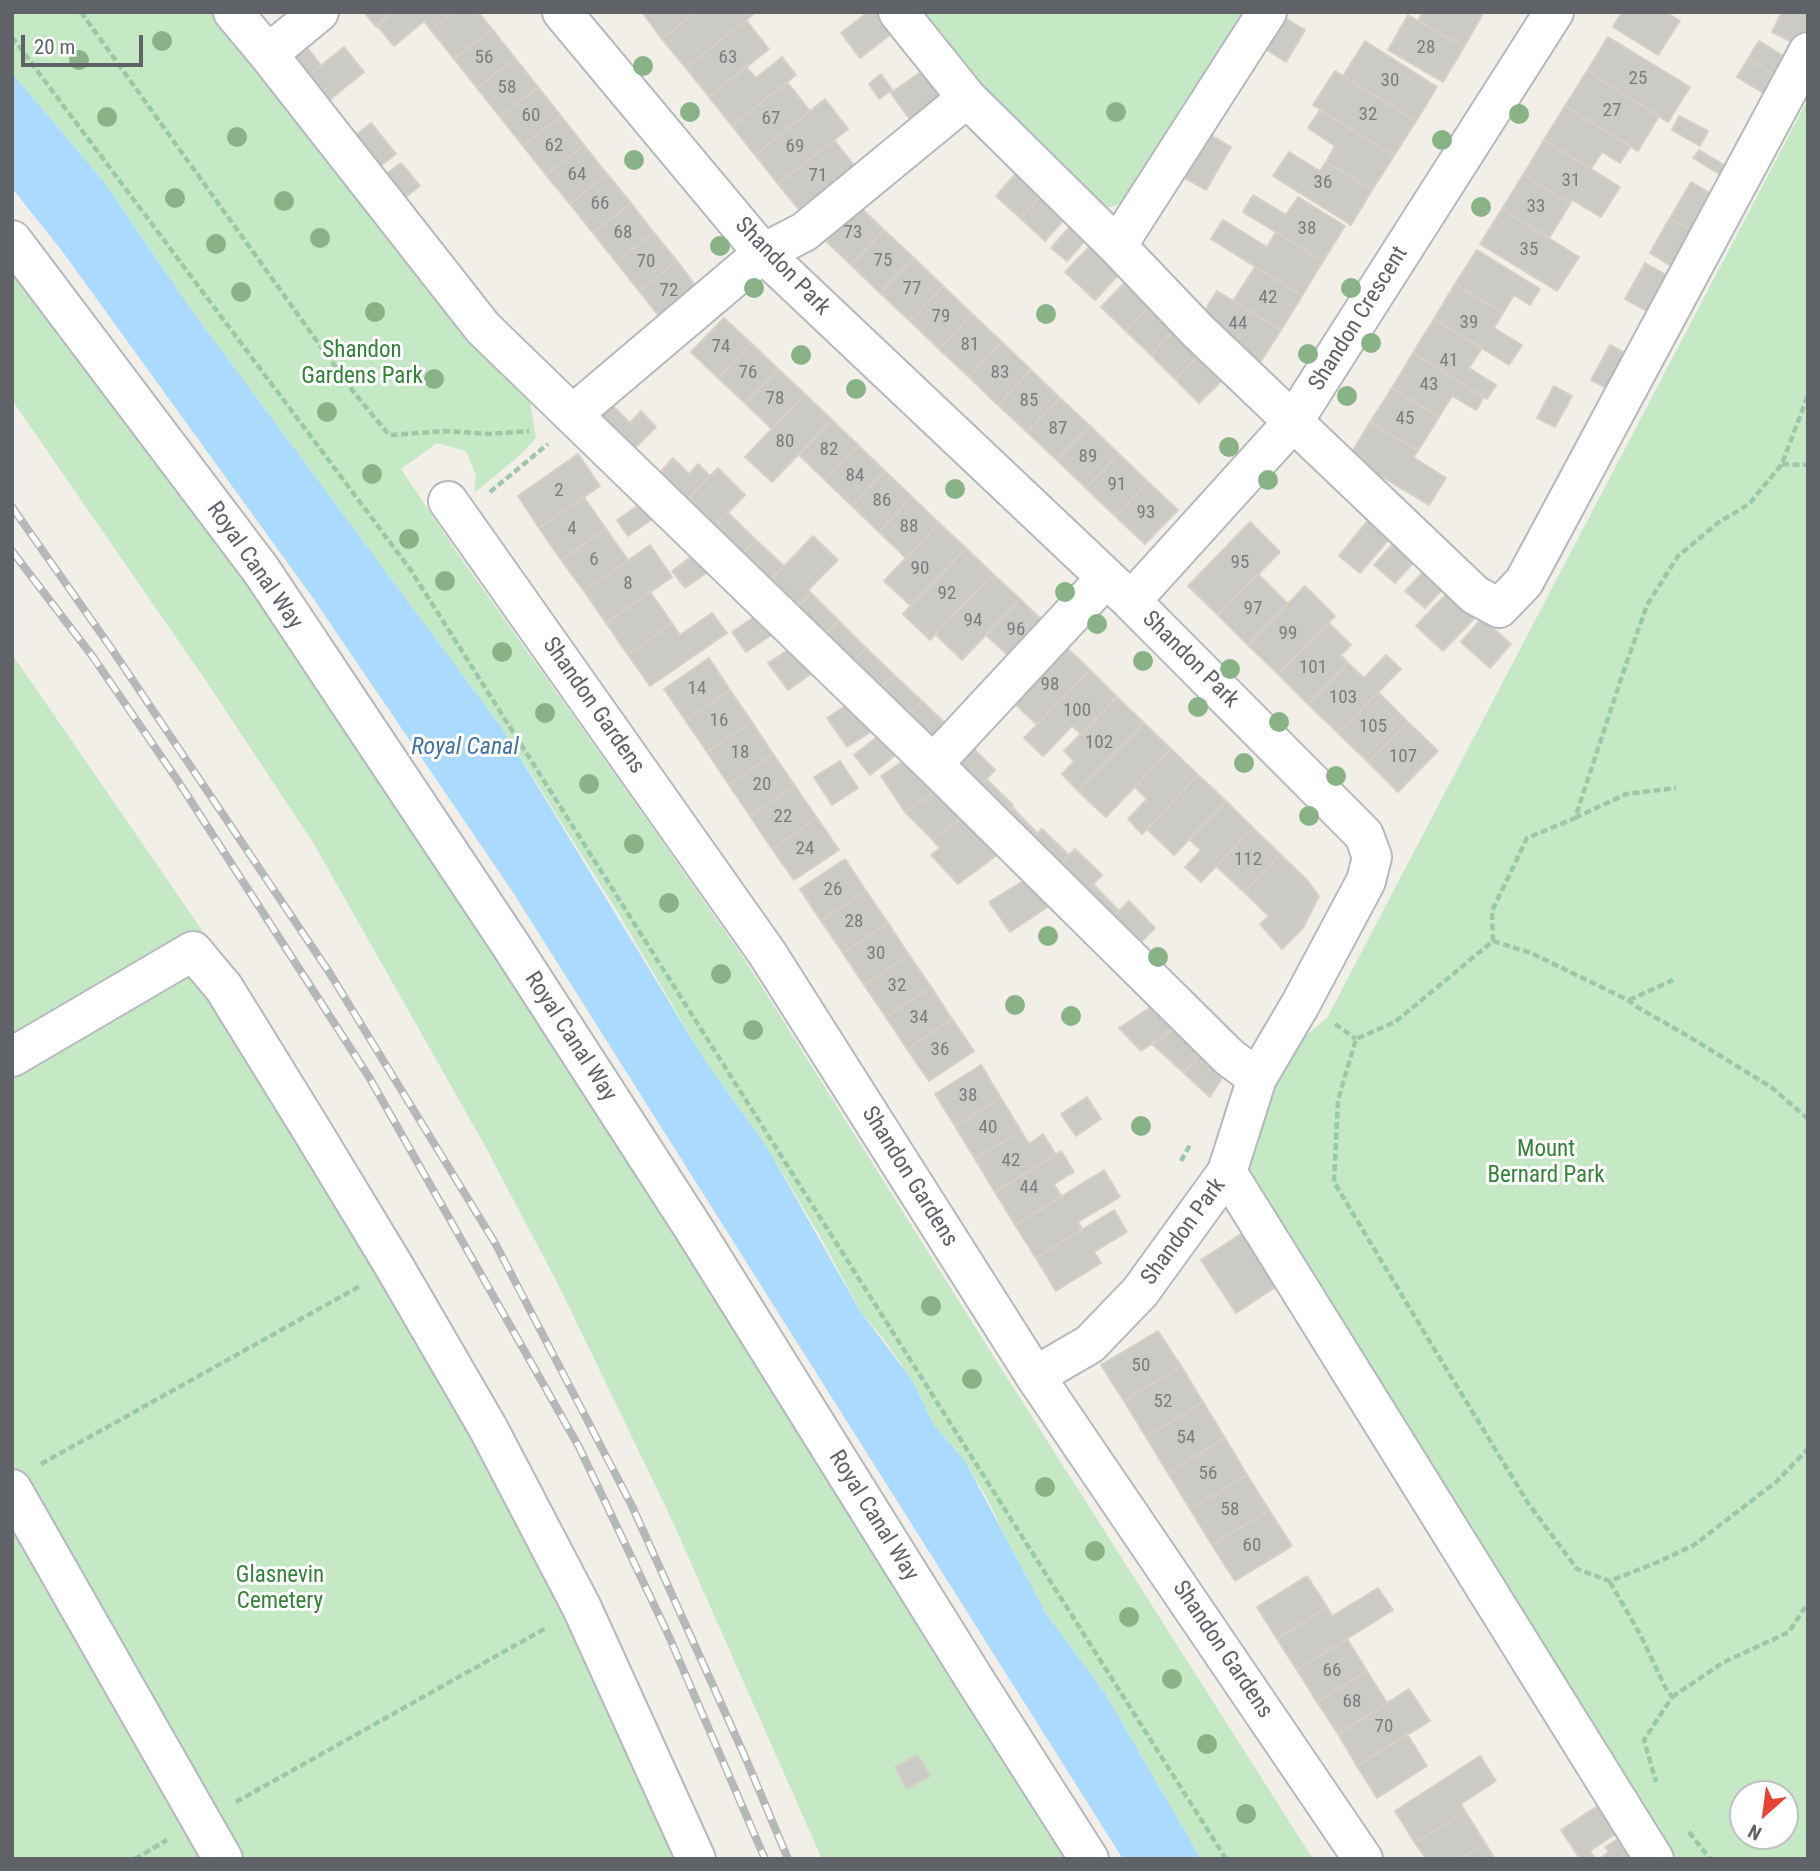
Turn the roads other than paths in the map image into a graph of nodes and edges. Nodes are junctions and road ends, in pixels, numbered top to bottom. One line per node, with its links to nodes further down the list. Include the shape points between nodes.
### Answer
1 (233, 12): 8 (street)
2 (319, 12): 8 (street)
3 (562, 12): 12 (street, Shandon Park)
4 (898, 12): 9 (street)
5 (1267, 12): 11 (street)
6 (1554, 12): 14 (street, Shandon Crescent)
7 (1808, 52): 14 (street, via 1524,582 1499,608 1475,595)
8 (268, 54): 13 (street, via 483,328)
9 (967, 98): 11 (street); 12 (street, via 804,232)
10 (12, 240): 25 (street, Royal Canal Way, via 261,570 694,1229)
11 (1117, 246): 14 (street)
12 (763, 253): 13 (street); 16 (street, Shandon Park)
13 (566, 421): 17 (street)
14 (1293, 422): 16 (street, Shandon Crescent)
15 (448, 501): 21 (street, Shandon Gardens, via 767,953)
16 (1119, 590): 17 (street, Shandon Crescent); 19 (street, Shandon Park, via 1364,835 1372,857 1366,881)
17 (933, 764): 19 (street, via 1229,1057)
18 (12, 1057): 24 (street, via 193,951 224,988 488,1428 582,1608)
19 (1257, 1078): 20 (street, Shandon Park)
20 (1227, 1172): 21 (street, Shandon Park, via 1140,1292 1090,1344); 27 (street)
21 (1035, 1376): 26 (street, Shandon Gardens)
22 (24, 1477): 23 (street)
23 (223, 1859)
24 (696, 1859)
25 (1089, 1859)
26 (1363, 1859)
27 (1654, 1859)

